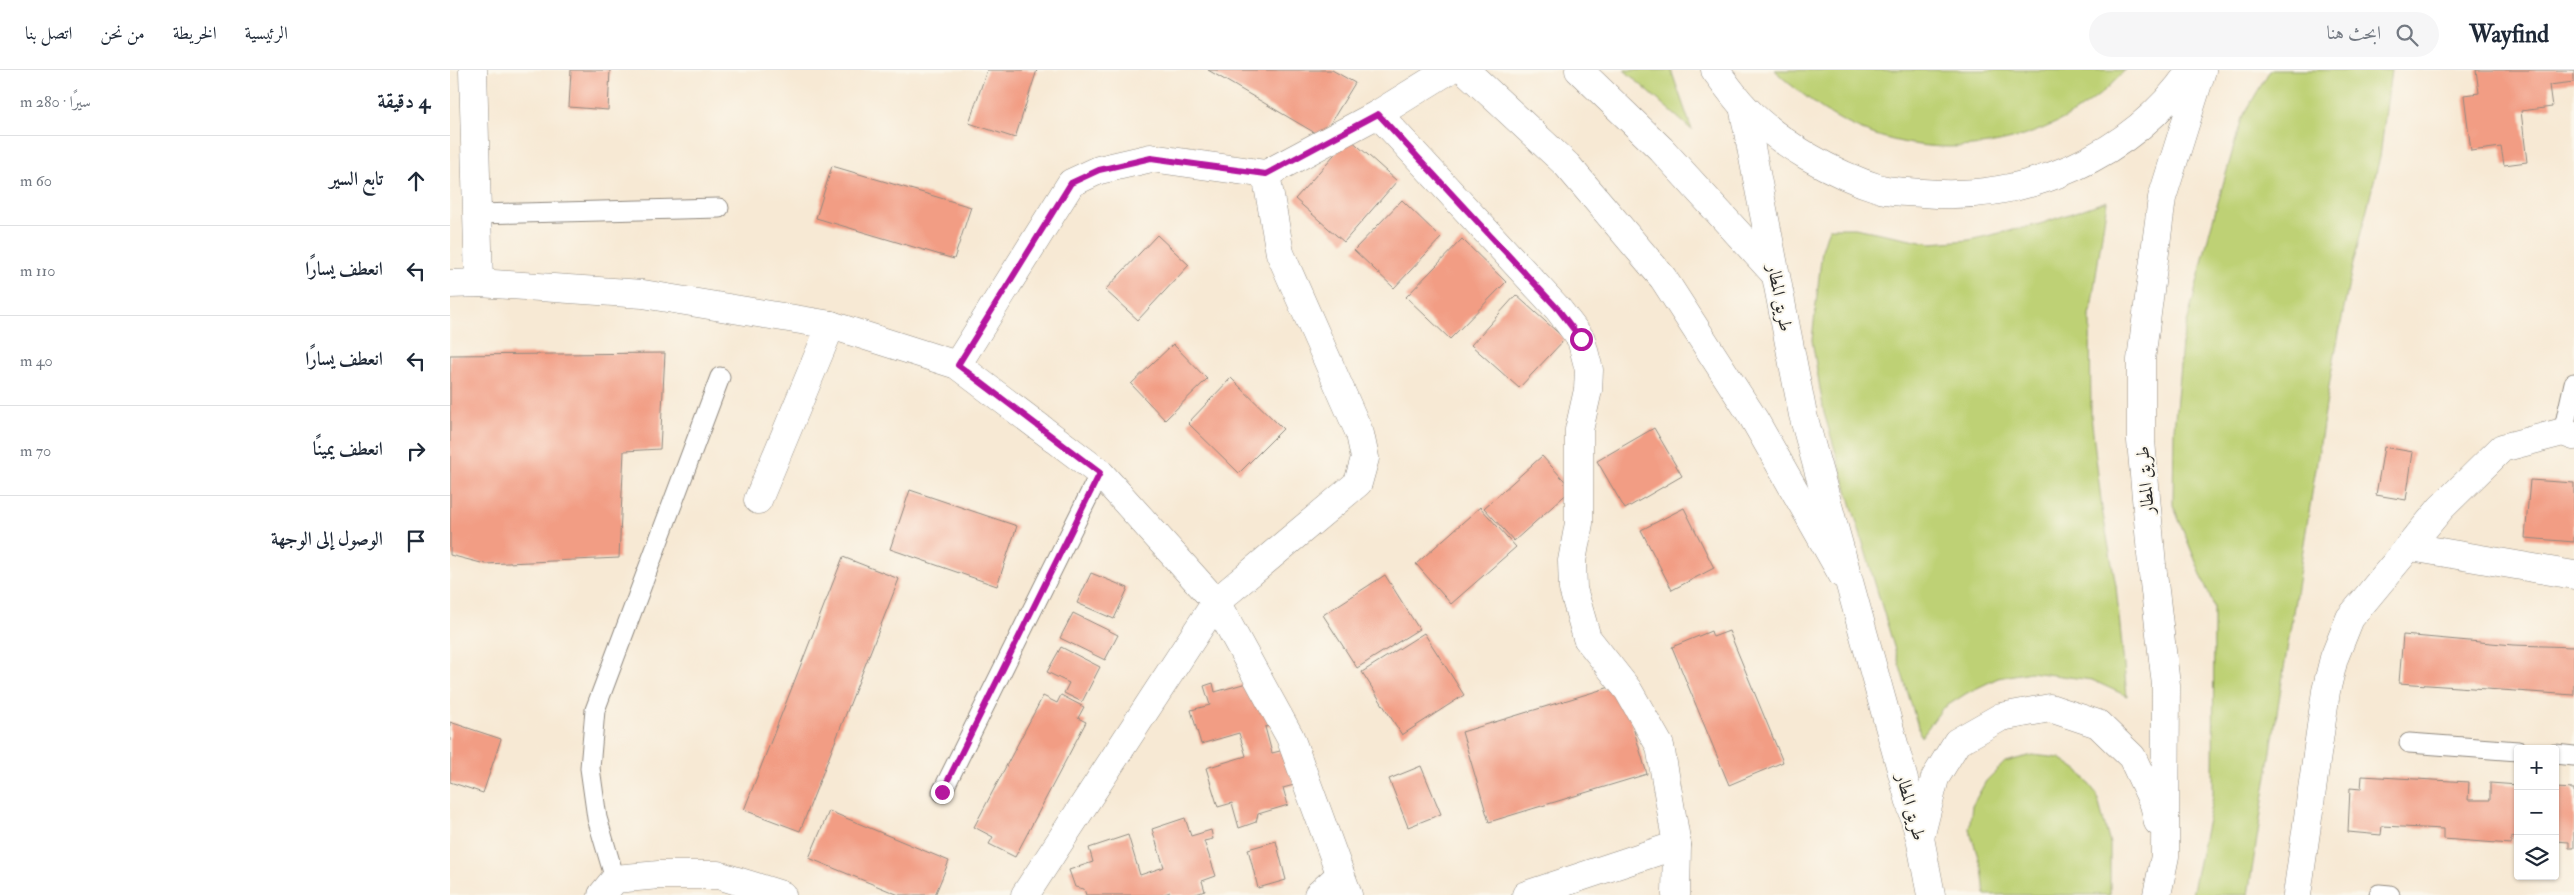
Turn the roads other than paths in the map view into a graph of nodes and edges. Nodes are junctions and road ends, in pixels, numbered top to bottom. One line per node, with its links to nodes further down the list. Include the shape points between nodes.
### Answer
1 (473, 70): 12 (main road)
2 (1449, 70): 9 (main road)
3 (1465, 70): 25 (main road, via 1568,164 1663,278 1754,418)
4 (1579, 70): 13 (main road, via 1661,149)
5 (1715, 70): 8 (main road)
6 (2191, 70): 8 (main road, via 2142,126 2097,157 2046,179 1993,192 1938,194 1882,189 1832,169 1785,142)
7 (2202, 70): 34 (main road, طريق المطار, via 2162,198 2141,360 2141,441 2166,685)
8 (1743, 106): 13 (main road, طريق المطار)
9 (1378, 114): 10 (main road); 33 (main road, via 1558,309 1581,339 1590,370 1579,430 1579,523 1572,561 1573,589 1587,638 1628,690 1660,746)
10 (1266, 174): 17 (main road, via 1151,158 1099,170 1071,183); 26 (main road, via 1280,253 1350,408 1365,458 1358,483)
11 (719, 208): 12 (lane)
12 (477, 214): 14 (main road)
13 (1776, 275): 25 (main road, طريق المطار, via 1803,415)
14 (480, 283): 15 (main road); 16 (main road, via 642,294)
15 (450, 284)
16 (831, 325): 17 (main road); 22 (main road)
17 (958, 365): 21 (main road)
18 (720, 377): 36 (lane, via 595,710 590,768)
19 (2574, 383): 20 (lane)
20 (2568, 434): 23 (main road, via 2502,448 2441,508)
21 (1100, 473): 26 (main road); 31 (lane)
22 (758, 500)
23 (2411, 547): 24 (main road); 44 (main road, via 2350,618 2334,658 2316,751)
24 (2574, 575)
25 (1854, 595): 32 (main road, طريق المطار)
26 (1216, 602): 35 (main road, via 1290,737); 38 (main road)
27 (2409, 743): 28 (lane)
28 (2514, 752)
29 (2559, 754): 30 (lane)
30 (2574, 756)
31 (942, 792)
32 (1920, 838): 34 (main road, via 1935,778 1957,742 2001,716 2050,708 2098,724 2132,758 2154,804); 42 (main road, طريق المطار)
33 (1677, 845): 40 (main road); 41 (main road)
34 (2165, 856): 43 (main road, طريق المطار)
35 (1344, 885): 39 (main road)
36 (609, 887): 37 (main road, via 659,875 718,875)
37 (782, 895)
38 (1026, 895)
39 (1318, 895)
40 (1526, 895)
41 (1676, 895)
42 (1931, 895)
43 (2157, 895)
44 (2297, 895)

